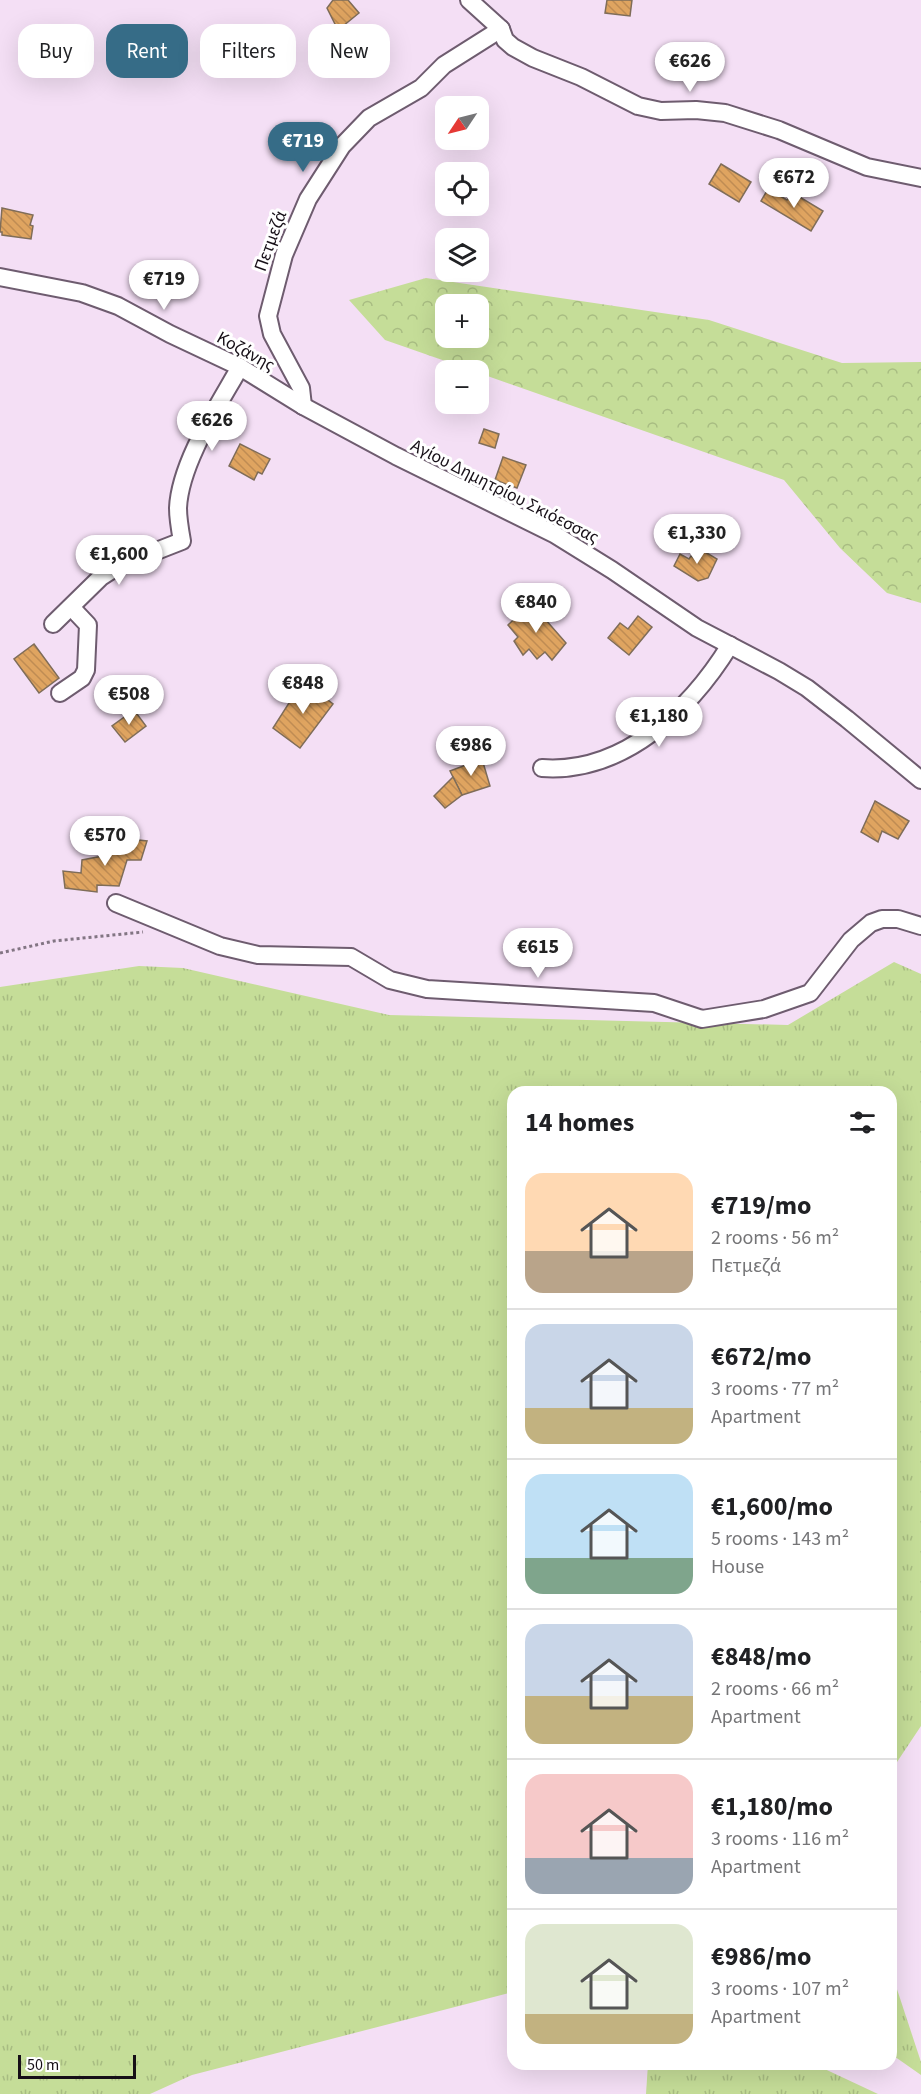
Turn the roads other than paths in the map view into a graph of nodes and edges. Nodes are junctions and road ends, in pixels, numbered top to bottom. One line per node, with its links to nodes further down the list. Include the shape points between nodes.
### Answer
1 (469, 0): 2 (street)
2 (501, 29): 3 (street, via 505,40 518,50 638,106 661,111 725,113 779,130 867,167); 6 (street, Πετμεζά, via 444,65 421,88 369,118 342,146 308,199 284,255 268,316 272,334 301,388)
3 (921, 177)
4 (0, 276): 5 (street, Κοζάνης, via 94,296)
5 (240, 367): 6 (street, Κοζάνης); 7 (street, via 195,447 180,494 182,540 118,566)
6 (303, 406): 9 (street, Αγίου Δημητρίου Σκιόεσσας, via 554,534 697,628)
7 (71, 607): 8 (street); 10 (street, via 88,625 86,670 82,678)
8 (53, 624)
9 (730, 645): 11 (street, via 690,700 636,743 583,765); 12 (street, Αγίου Δημητρίου Σκιόεσσας, via 807,688)
10 (60, 693)
11 (542, 768)
12 (921, 780)
13 (116, 903): 14 (street, via 220,946 258,956 351,957 390,980 427,989 654,1003 702,1019 764,1009 810,993 851,940 872,923 898,918)
14 (921, 926)

